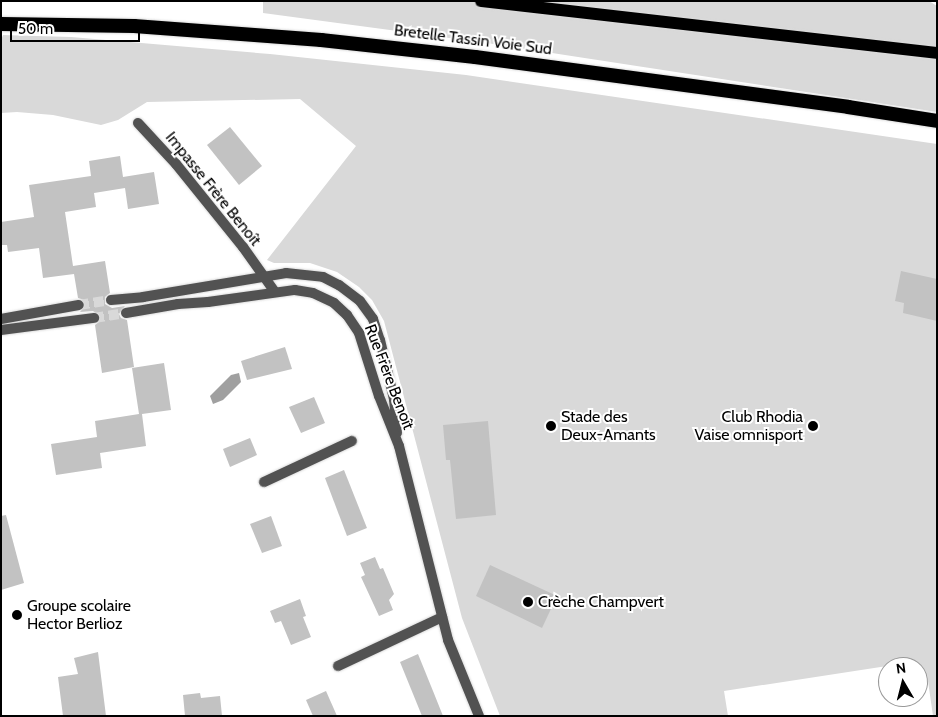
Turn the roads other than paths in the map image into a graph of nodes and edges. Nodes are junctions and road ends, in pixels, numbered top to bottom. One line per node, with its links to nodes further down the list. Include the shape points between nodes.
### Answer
1 (481, 1): 3 (main road)
2 (1, 24): 4 (highway, Bretelle Tassin Voie Sud, via 134,26 340,42 485,58)
3 (937, 53)
4 (937, 121)
5 (138, 123): 6 (street, Impasse Frère Benoît, via 176,164)
6 (264, 277): 7 (street); 8 (street, Rue Frère Benoît); 15 (street, Rue Frère Benoît, via 286,273 323,277 360,301 373,319 380,340 394,399)
7 (275, 292): 10 (street, Rue Frère Benoît); 15 (street, Rue Frère Benoît, via 295,290 313,293 334,303 347,315 359,333)
8 (111, 300)
9 (79, 305): 12 (street)
10 (126, 313)
11 (94, 318): 13 (street)
12 (1, 319)
13 (1, 330)
14 (352, 441): 16 (street)
15 (399, 446): 17 (street, Rue Frère Benoît)
16 (264, 482)
17 (442, 617): 18 (street); 19 (street, Rue Frère Benoît)
18 (338, 666)
19 (479, 716)

